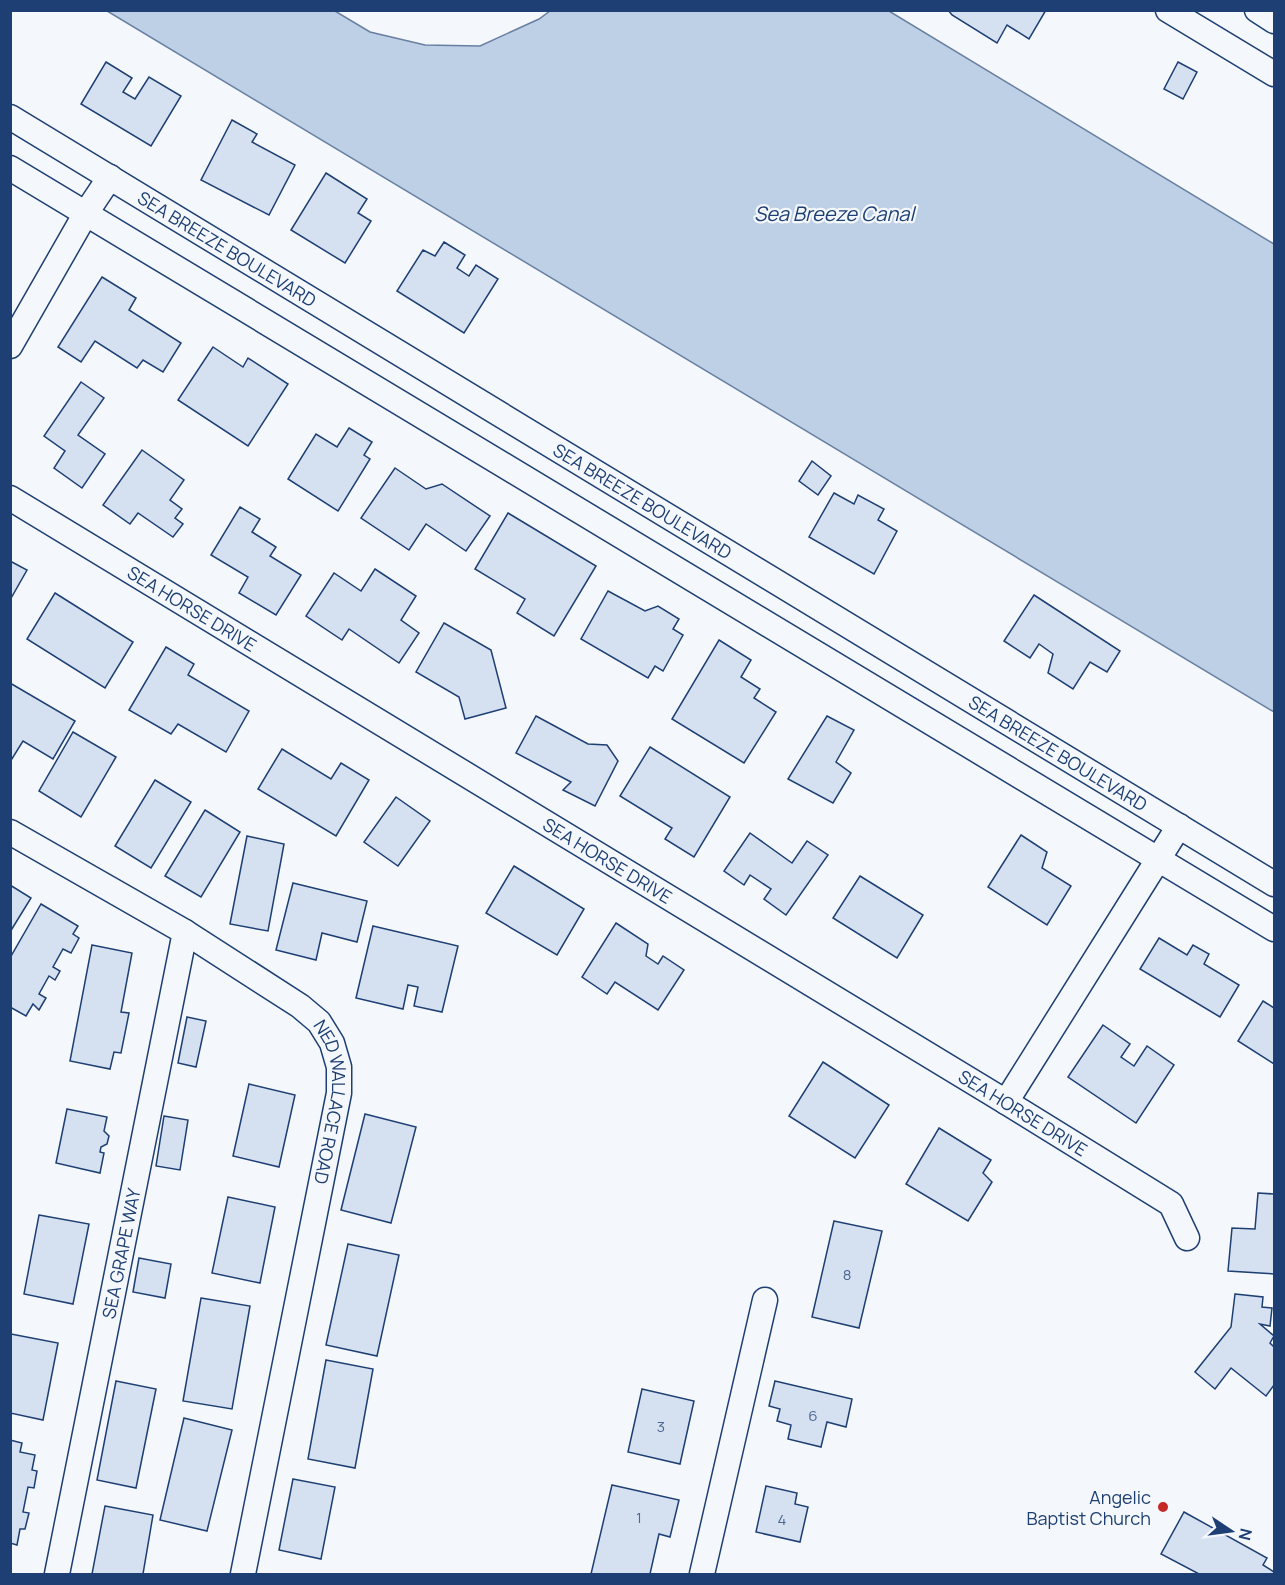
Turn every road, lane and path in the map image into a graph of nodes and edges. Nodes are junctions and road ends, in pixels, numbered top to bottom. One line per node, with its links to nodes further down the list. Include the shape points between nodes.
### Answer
1 (1168, 10): 4 (street)
2 (1257, 10): 3 (street)
3 (1275, 21)
4 (1275, 74)
5 (10, 117): 7 (street, SEA BREEZE BOULEVARD)
6 (10, 168): 8 (street)
7 (110, 177): 8 (street); 11 (street, SEA BREEZE BOULEVARD)
8 (86, 213): 9 (street); 13 (street)
9 (10, 346)
10 (10, 498): 17 (street, SEA HORSE DRIVE)
11 (1179, 826): 13 (street); 14 (street, SEA BREEZE BOULEVARD)
12 (10, 832): 16 (street, NED WALLACE ROAD)
13 (1159, 860): 15 (street); 17 (street)
14 (1275, 884)
15 (1275, 929)
16 (185, 932): 20 (street, SEA GRAPE WAY); 21 (street, NED WALLACE ROAD, via 319,1022 332,1043 339,1067 339,1093)
17 (1006, 1102): 18 (street, SEA HORSE DRIVE, via 1171,1204)
18 (1187, 1238)
19 (765, 1300): 22 (street)
20 (57, 1575)
21 (243, 1575)
22 (702, 1575)

